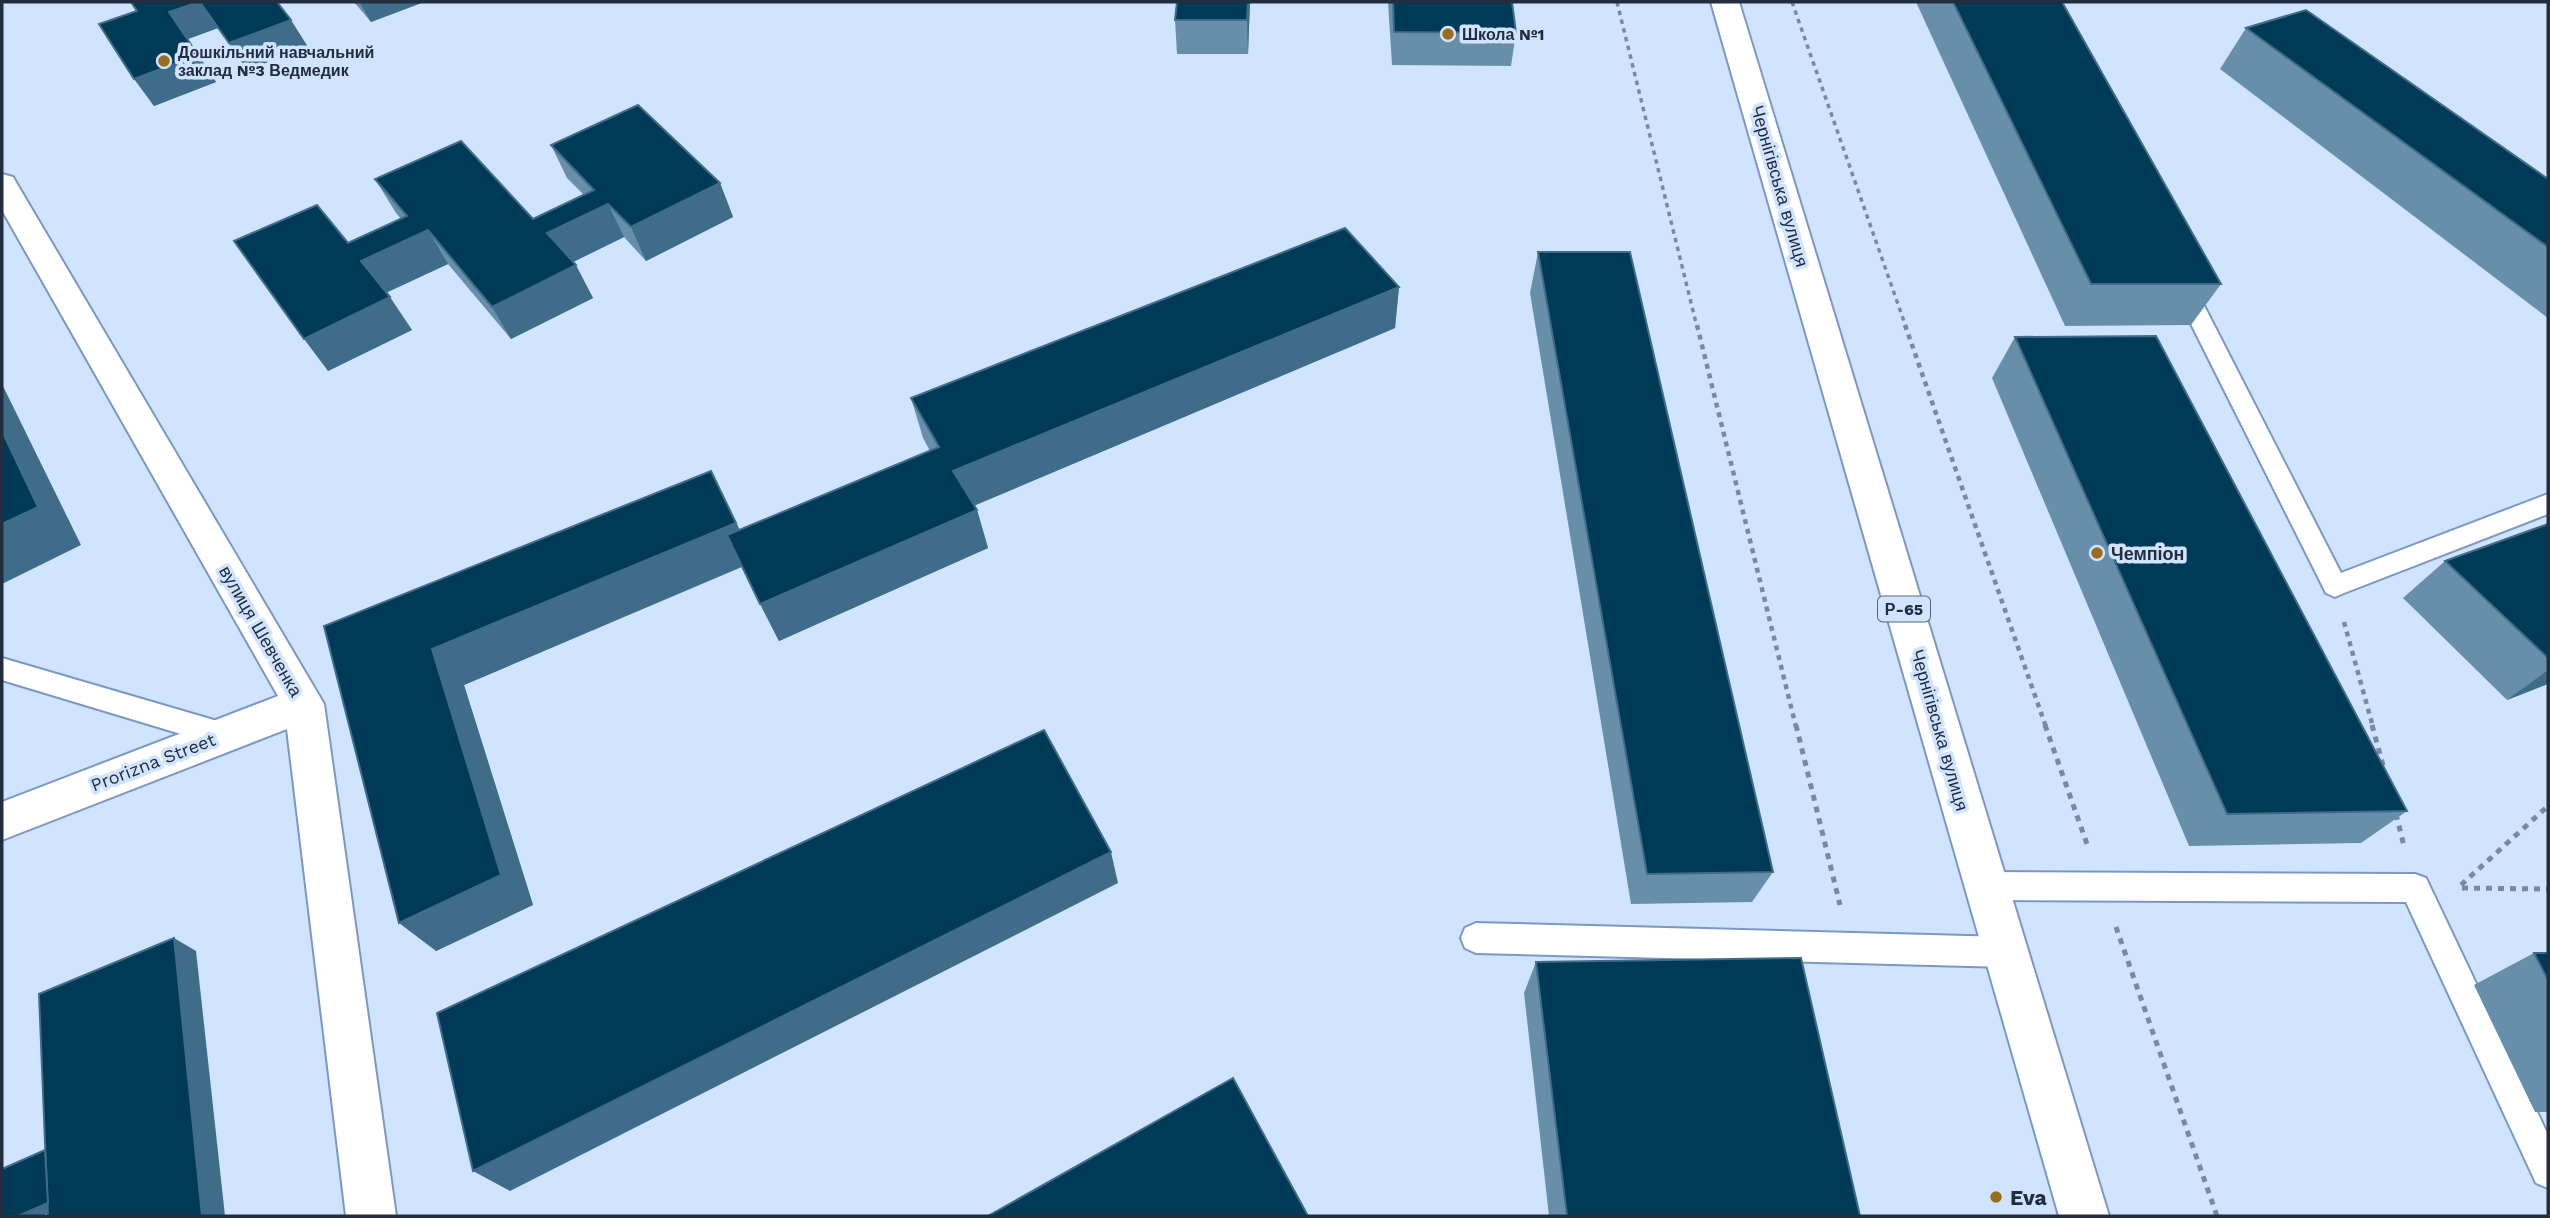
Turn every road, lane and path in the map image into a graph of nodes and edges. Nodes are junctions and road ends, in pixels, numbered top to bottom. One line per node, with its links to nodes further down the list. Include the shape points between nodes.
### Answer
1 (1616, 2): 20 (path)
2 (1725, 2): 15 (street, Чернігівська вулиця / Р-65)
3 (1792, 2): 16 (path)
4 (2, 184): 9 (street, вулиця Шевченка)
5 (2171, 263): 7 (lane)
6 (2548, 504): 7 (lane)
7 (2335, 586): 11 (path)
8 (2, 669): 10 (lane)
9 (304, 704): 10 (street, Prorizna Street); 23 (street, вулиця Шевченка)
10 (224, 734): 14 (street, Prorizna Street)
11 (2384, 770)
12 (2548, 806): 18 (path, via 2457,888)
13 (2395, 809): 17 (path)
14 (2, 821)
15 (1986, 886): 16 (lane); 21 (street, Чернігівська вулиця / Р-65)
16 (2102, 886): 17 (lane); 25 (path)
17 (2416, 888): 22 (lane)
18 (2548, 889)
19 (1476, 938): 20 (lane)
20 (1850, 947): 21 (lane)
21 (2006, 952): 24 (street, Чернігівська вулиця / Р-65)
22 (2548, 1171)
23 (371, 1216)
24 (2084, 1216)
25 (2217, 1216)

